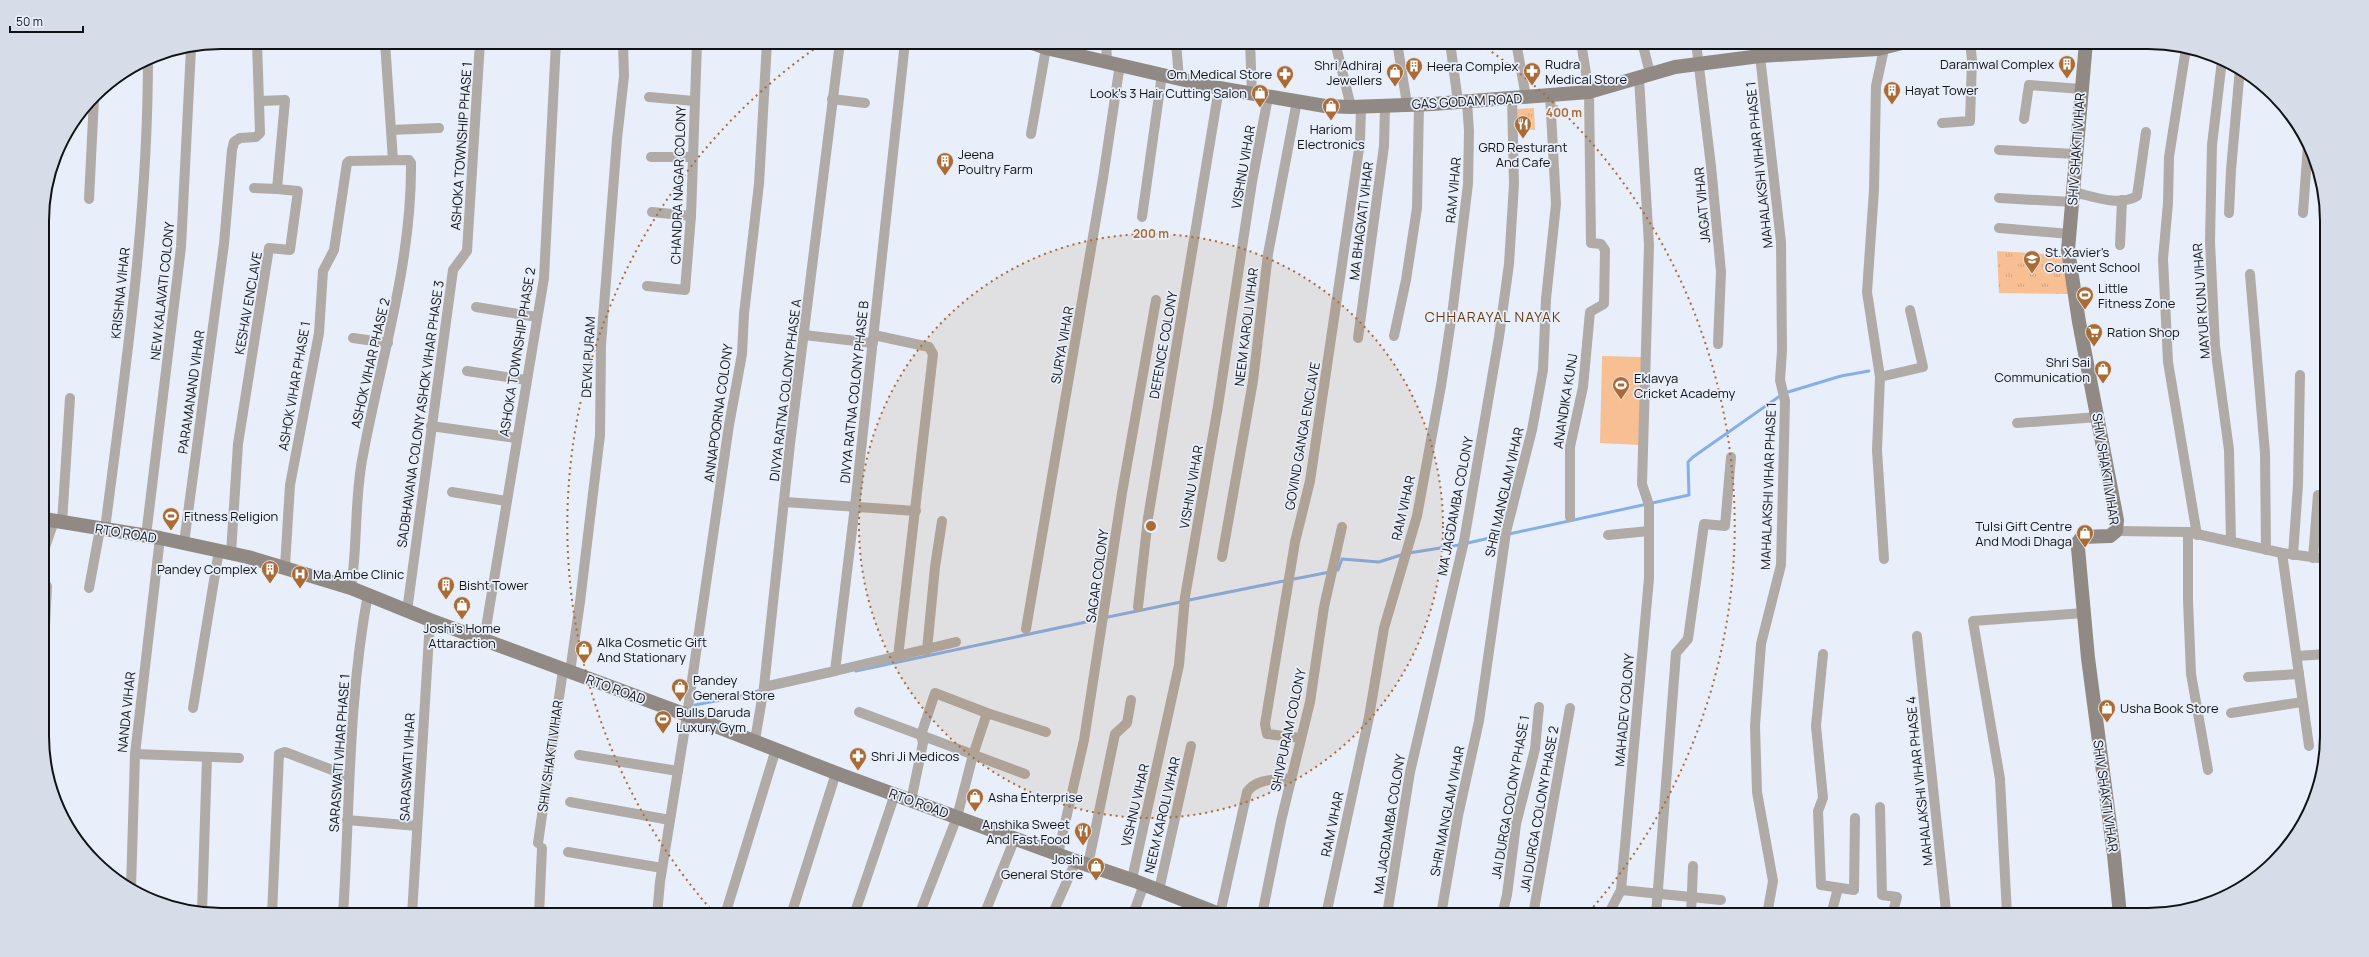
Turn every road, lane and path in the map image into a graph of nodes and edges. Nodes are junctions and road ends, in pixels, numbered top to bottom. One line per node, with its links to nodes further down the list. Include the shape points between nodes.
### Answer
1 (257, 49): 46 (street)
2 (385, 49): 58 (street)
3 (480, 49): 81 (street, ASHOKA TOWNSHIP PHASE 1, via 467,251)
4 (556, 49): 87 (street, ASHOKA TOWNSHIP PHASE 2, via 544,278)
5 (623, 49): 150 (street, DEVKI PURAM, via 624,76 601,345 600,435 580,602)
6 (697, 49): 47 (street, CHANDRA NAGAR COLONY)
7 (767, 49): 163 (street, ANNAPOORNA COLONY, via 759,184 742,354)
8 (839, 49): 45 (street, DIVYA RATNA COLONY PHASE A)
9 (904, 49): 92 (street, DIVYA RATNA COLONY PHASE B)
10 (1046, 49): 60 (street)
11 (1051, 49): 29 (street, GAS GODAM ROAD)
12 (1109, 49): 29 (street, SURYA VIHAR)
13 (1177, 49): 36 (street)
14 (1250, 49): 40 (street)
15 (1337, 49): 54 (street)
16 (1399, 49): 51 (street)
17 (1451, 49): 49 (street, RAM VIHAR)
18 (1516, 49): 44 (street, MA JAGDAMBA COLONY)
19 (1582, 49): 39 (street)
20 (1642, 49): 35 (street, MAHADEV COLONY)
21 (1697, 49): 30 (street, JAGAT VIHAR)
22 (1800, 49): 28 (street, GAS GODAM ROAD)
23 (1884, 49): 97 (street, via 1876,86 1874,190 1867,292)
24 (1971, 49): 56 (street, via 1970,121)
25 (2085, 49): 38 (street, SHIV SHAKTI VIHAR)
26 (191, 51): 121 (street, NEW KALAVATI COLONY, via 181,247)
27 (2185, 53): 118 (street, via 2168,157 2168,203 2163,259 2168,362)
28 (1760, 56): 30 (street, GAS GODAM ROAD); 229 (street, MAHALAKSHI VIHAR PHASE 1, via 1781,242 1780,380 1785,401 1781,565 1761,644 1755,726 1757,792 1773,881)
29 (1114, 63): 33 (street, GAS GODAM ROAD); 141 (street, SURYA VIHAR, via 1100,193)
30 (1698, 65): 35 (street, GAS GODAM ROAD); 94 (street, JAGAT VIHAR, via 1721,272)
31 (148, 66): 115 (street, KRISHNA VIHAR, via 143,197)
32 (2221, 66): 123 (street, MAYUR KUNJ VIHAR, via 2212,145 2210,242 2215,346 2229,450)
33 (1162, 74): 36 (street, GAS GODAM ROAD); 77 (street)
34 (2239, 75): 75 (street)
35 (1644, 76): 39 (street, GAS GODAM ROAD); 117 (street, MAHADEV COLONY, via 1649,245 1642,484 1649,504)
36 (1179, 79): 37 (street, GAS GODAM ROAD)
37 (1219, 88): 40 (street, GAS GODAM ROAD); 137 (street, DEFENCE COLONY, via 1148,518)
38 (2081, 89): 55 (street, via 2028,85); 62 (street, SHIV SHAKTI VIHAR)
39 (1589, 92): 41 (street, GAS GODAM ROAD); 111 (street, ANANDIKA KUNJ, via 1591,243 1601,244 1605,250 1604,304 1590,312 1583,387 1570,448)
40 (1252, 94): 43 (street, GAS GODAM ROAD)
41 (1550, 95): 44 (street, GAS GODAM ROAD); 223 (street, SHRI MANGLAM VIHAR, via 1556,204 1546,299 1543,370 1532,430 1506,532 1479,722 1464,787)
42 (649, 97): 47 (street)
43 (1268, 97): 48 (street, GAS GODAM ROAD); 197 (street, VISHNU VIHAR, via 1185,597 1179,665)
44 (1519, 98): 49 (street, GAS GODAM ROAD); 222 (street, MA JAGDAMBA COLONY, via 1510,264 1499,337 1464,540 1410,772)
45 (832, 99): 50 (street); 88 (street, DIVYA RATNA COLONY PHASE A)
46 (260, 101): 68 (street, via 286,102); 124 (street, PARAMANAND VIHAR, via 260,133 256,137 240,138 234,142 224,244)
47 (694, 101): 65 (street, CHANDRA NAGAR COLONY)
48 (1297, 101): 54 (street, GAS GODAM ROAD); 129 (street, NEEM KAROLI VIHAR, via 1268,254 1253,381)
49 (1462, 102): 51 (street, GAS GODAM ROAD); 221 (street, RAM VIHAR, via 1469,132 1468,184 1441,386 1417,516 1384,628 1369,716)
50 (865, 103)
51 (1413, 104): 53 (street, GAS GODAM ROAD); 89 (street, via 1417,208)
52 (94, 106): 71 (street)
53 (1385, 106): 54 (street, GAS GODAM ROAD); 91 (street, MA BHAGVATI VIHAR, via 1384,146)
54 (1356, 107): 166 (street, GOVIND GANGA ENCLAVE, via 1360,142 1327,373 1310,481 1295,542 1265,724 1267,734)
55 (2024, 119)
56 (1942, 123)
57 (439, 128): 58 (street)
58 (391, 130): 66 (street)
59 (2146, 132): 72 (street, via 2137,196 2131,200)
60 (1031, 134)
61 (1999, 150): 62 (street)
62 (2076, 154): 69 (street, SHIV SHAKTI VIHAR)
63 (2307, 155): 74 (street)
64 (651, 157): 65 (street)
65 (692, 157): 76 (street, CHANDRA NAGAR COLONY)
66 (393, 160): 93 (street, ASHOK VIHAR PHASE 2, via 411,161 411,180 401,280); 133 (street, ASHOK VIHAR PHASE 1, via 349,161 347,164 334,250 323,271 319,334 290,485)
67 (254, 188): 68 (street)
68 (277, 189): 126 (street, KESHAV ENCLAVE, via 298,191 290,250 269,248 238,444)
69 (2073, 197): 70 (street); 72 (street); 79 (street, SHIV SHAKTI VIHAR)
70 (1999, 198)
71 (88, 199)
72 (2122, 200): 80 (street)
73 (652, 212): 76 (street)
74 (2303, 213)
75 (2230, 214)
76 (691, 216): 83 (street, CHANDRA NAGAR COLONY, via 685,290)
77 (1142, 217)
78 (1999, 228): 79 (street)
79 (2070, 234): 100 (street, SHIV SHAKTI VIHAR, via 2069,266)
80 (2120, 245)
81 (453, 270): 102 (street, SADBHAVANA COLONY ASHOK VIHAR PHASE 3)
82 (2250, 274): 125 (street, via 2265,453)
83 (647, 286)
84 (1156, 300): 193 (street, SAGAR COLONY, via 1122,493 1084,740)
85 (476, 307): 87 (street)
86 (1910, 310): 97 (street, via 1923,367)
87 (537, 317): 98 (street, ASHOKA TOWNSHIP PHASE 2)
88 (804, 334): 92 (street); 108 (street, DIVYA RATNA COLONY PHASE A)
89 (1394, 336)
90 (353, 338): 93 (street)
91 (1358, 338)
92 (874, 339): 109 (street, DIVYA RATNA COLONY PHASE B); 110 (street, via 920,345 932,350)
93 (388, 343): 135 (street, ASHOK VIHAR PHASE 2, via 362,457)
94 (1718, 344)
95 (467, 371): 98 (street)
96 (2300, 375): 128 (street, via 2298,485)
97 (1880, 377): 131 (street, via 1877,450)
98 (526, 380): 103 (street, ASHOKA TOWNSHIP PHASE 2)
99 (70, 398): 112 (street)
100 (2098, 417): 101 (street); 116 (street, SHIV SHAKTI VIHAR, via 2117,520)
101 (2017, 423)
102 (431, 426): 103 (street); 138 (street, SADBHAVANA COLONY ASHOK VIHAR PHASE 3)
103 (516, 438): 107 (street, ASHOKA TOWNSHIP PHASE 2)
104 (1731, 458): 202 (street, via 1724,526 1704,524 1688,639 1676,653)
105 (452, 492): 107 (street)
106 (2318, 496): 130 (street)
107 (506, 501): 143 (street, ASHOKA TOWNSHIP PHASE 2)
108 (785, 502): 109 (street); 154 (street, DIVYA RATNA COLONY PHASE A)
109 (855, 506): 110 (street); 151 (street, DIVYA RATNA COLONY PHASE B)
110 (916, 511): 149 (street)
111 (1570, 517)
112 (53, 521): 115 (street, RTO ROAD); 119 (street)
113 (942, 521): 145 (street)
114 (1342, 527): 166 (street, SHIVPURAM COLONY, via 1324,607 1310,702)
115 (102, 529): 121 (street, RTO ROAD); 134 (street, KRISHNA VIHAR)
116 (2116, 531): 118 (street); 139 (street, SHIV SHAKTI VIHAR, via 2110,536 2082,538 2078,542)
117 (1649, 532): 120 (street); 201 (street, MAHADEV COLONY, via 1649,578)
118 (2193, 533): 123 (street); 176 (street, via 2188,600 2191,674)
119 (49, 534)
120 (1608, 535)
121 (146, 536): 122 (street, RTO ROAD)
122 (160, 538): 124 (street, RTO ROAD); 171 (street, NANDA VIHAR)
123 (2231, 541): 125 (street)
124 (184, 543): 126 (street, RTO ROAD)
125 (2266, 550): 127 (street)
126 (225, 552): 133 (street, RTO ROAD); 158 (street)
127 (2282, 553): 128 (street); 148 (street)
128 (2293, 555): 130 (street)
129 (1222, 557)
130 (2312, 558): 132 (street)
131 (1884, 559)
132 (2320, 559)
133 (285, 566): 135 (street, RTO ROAD)
134 (89, 588)
135 (351, 588): 136 (street, RTO ROAD)
136 (368, 594): 138 (street, RTO ROAD); 180 (street, SARASWATI VIHAR PHASE 1, via 360,639)
137 (1138, 607)
138 (407, 611): 140 (street, RTO ROAD)
139 (2084, 613): 233 (street, via 1973,621 2000,779); 234 (street, SHIV SHAKTI VIHAR)
140 (430, 620): 143 (street, RTO ROAD); 190 (street, SARASWATI VIHAR)
141 (1026, 629)
142 (1918, 636): 232 (street, MAHALAKSHI VIHAR PHASE 4)
143 (484, 640): 150 (street, RTO ROAD)
144 (956, 642): 145 (street)
145 (927, 650): 149 (street)
146 (1823, 654): 199 (street, via 1816,726 1823,798 1818,812 1822,885)
147 (2320, 654): 148 (street)
148 (2297, 656): 152 (street)
149 (898, 657): 151 (street)
150 (566, 671): 163 (street, RTO ROAD); 209 (street, SHIV SHAKTI VIHAR, via 540,845)
151 (835, 671): 154 (street)
152 (2299, 674): 153 (street); 156 (street)
153 (2248, 677)
154 (764, 687): 167 (street, DIVYA RATNA COLONY PHASE A)
155 (1131, 700): 194 (street, via 1127,723 1115,734)
156 (2302, 702): 162 (street); 169 (street)
157 (1539, 707): 224 (street, JAI DURGA COLONY PHASE 1, via 1535,749 1516,824)
158 (193, 708)
159 (1570, 708): 225 (street, JAI DURGA COLONY PHASE 2)
160 (859, 712): 165 (street)
161 (987, 713): 164 (street); 165 (street, via 935,693); 173 (street)
162 (2231, 713)
163 (687, 715): 167 (street, RTO ROAD); 177 (street, ANNAPOORNA COLONY)
164 (1046, 732)
165 (921, 735): 173 (street); 183 (street, via 923,743)
166 (1301, 738): 181 (street, SHIVPURAM COLONY)
167 (755, 740): 170 (street, RTO ROAD)
168 (1191, 746): 200 (street, NEEM KAROLI VIHAR)
169 (2310, 746)
170 (776, 749): 178 (street, RTO ROAD); 211 (street)
171 (135, 754): 174 (street); 198 (street, NANDA VIHAR)
172 (579, 755): 177 (street)
173 (973, 755): 179 (street); 186 (street)
174 (207, 757): 175 (street); 205 (street)
175 (239, 758)
176 (2208, 770)
177 (678, 771): 189 (street, ANNAPOORNA COLONY)
178 (836, 773): 182 (street, RTO ROAD); 212 (street)
179 (1025, 774)
180 (348, 776): 188 (street, SARASWATI VIHAR PHASE 1); 206 (street, via 285,752 279,754)
181 (1292, 778): 219 (street, via 1260,781 1247,792); 220 (street, SHIVPURAM COLONY)
182 (895, 794): 183 (street, RTO ROAD); 213 (street)
183 (911, 800): 186 (street, RTO ROAD)
184 (570, 802): 189 (street)
185 (1880, 807): 231 (street, via 1882,895 1897,898)
186 (957, 817): 191 (street, RTO ROAD); 214 (street)
187 (1855, 818): 199 (street, via 1854,890)
188 (347, 820): 190 (street); 207 (street, SARASWATI VIHAR PHASE 1)
189 (670, 820): 196 (street, ANNAPOORNA COLONY)
190 (417, 826): 208 (street, SARASWATI VIHAR)
191 (1015, 838): 193 (street, RTO ROAD); 215 (street)
192 (568, 852): 196 (street)
193 (1058, 854): 194 (street, RTO ROAD)
194 (1082, 863): 197 (street, RTO ROAD); 216 (street)
195 (1693, 866): 203 (street)
196 (662, 868): 210 (street, ANNAPOORNA COLONY)
197 (1138, 882): 200 (street, RTO ROAD); 217 (street, VISHNU VIHAR)
198 (131, 883)
199 (1838, 888): 230 (street)
200 (1159, 890): 218 (street, RTO ROAD)
201 (1621, 890): 202 (street); 226 (street, MAHADEV COLONY)
202 (1657, 893): 203 (street); 227 (street)
203 (1692, 898): 204 (street); 228 (street)
204 (1721, 900)
205 (202, 907)
206 (272, 908)
207 (343, 908)
208 (412, 908)
209 (539, 908)
210 (658, 908)
211 (727, 908)
212 (793, 908)
213 (856, 908)
214 (922, 908)
215 (987, 908)
216 (1056, 908)
217 (1133, 908)
218 (1206, 908)
219 (1222, 908)
220 (1264, 908)
221 (1328, 908)
222 (1388, 908)
223 (1442, 908)
224 (1504, 908)
225 (1534, 908)
226 (1612, 908)
227 (1656, 908)
228 (1691, 908)
229 (1768, 908)
230 (1833, 908)
231 (1894, 908)
232 (1946, 908)
233 (2007, 908)
234 (2119, 908)

